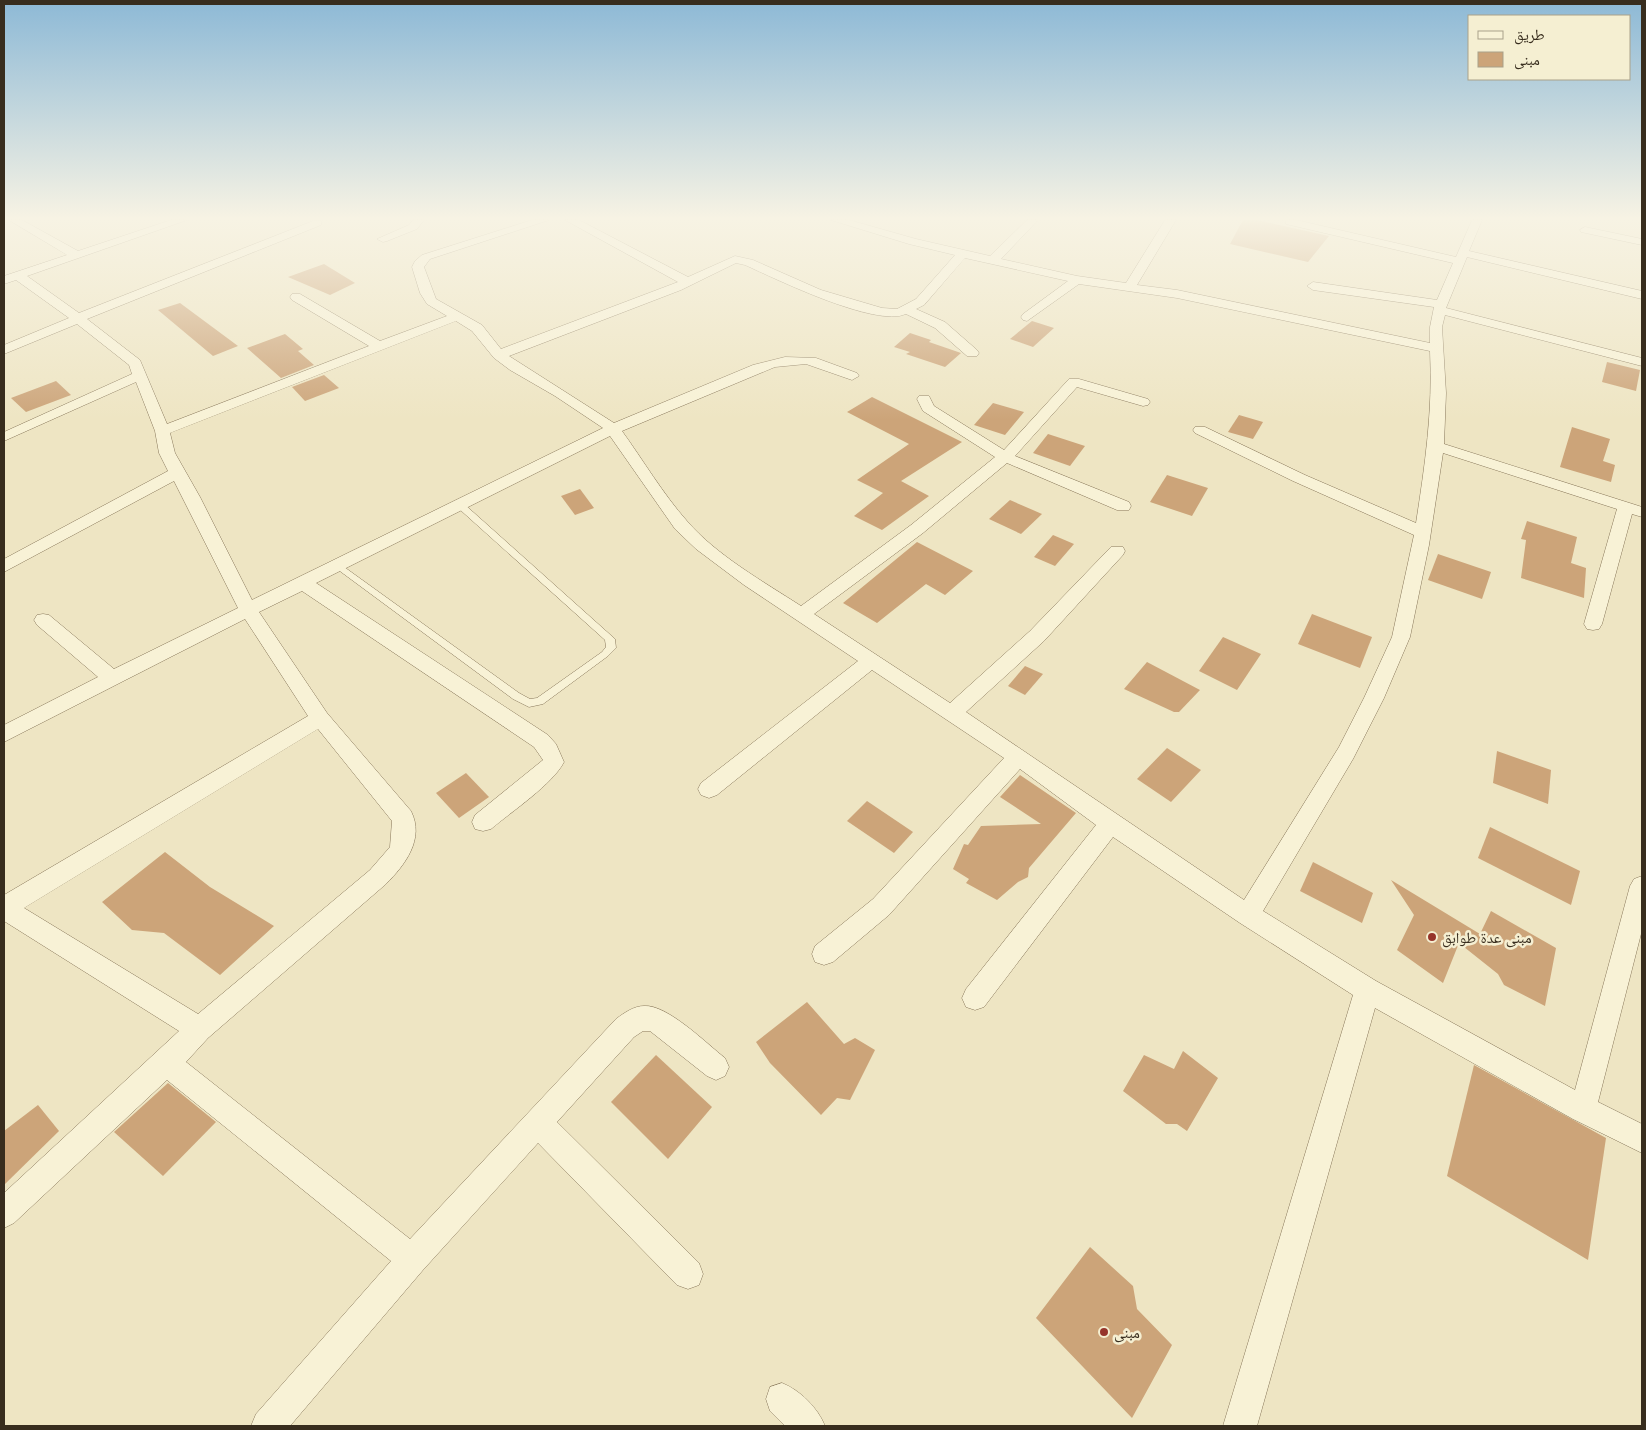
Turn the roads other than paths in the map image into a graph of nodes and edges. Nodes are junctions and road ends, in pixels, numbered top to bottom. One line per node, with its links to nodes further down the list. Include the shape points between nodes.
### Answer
1 (32, 287): 19 (street)
2 (156, 287): 19 (street)
3 (425, 287): 17 (street, via 431,301)
4 (676, 287): 24 (street)
5 (801, 287): 16 (street, via 873,310 898,313)
6 (933, 287): 16 (street, via 920,302)
7 (1068, 287): 18 (street)
8 (1121, 287): 12 (street)
9 (1316, 287): 15 (street)
10 (1449, 287): 15 (street)
11 (1603, 287): 13 (street)
12 (1129, 288): 21 (street, via 1177,294)
13 (1642, 295)
14 (296, 297): 20 (street)
15 (1440, 307): 21 (street); 25 (street)
16 (907, 310): 23 (street, via 940,325)
17 (456, 316): 20 (street); 24 (street, via 477,328)
18 (1027, 317)
19 (75, 319): 22 (street); 26 (street, via 125,353 135,363)
20 (379, 346): 32 (street)
21 (1436, 348): 34 (street, via 1440,393)
22 (4, 350)
23 (972, 353)
24 (499, 355): 30 (street)
25 (1642, 362)
26 (140, 375): 32 (street); 33 (street)
27 (852, 376): 30 (street, via 817,361 779,362)
28 (924, 399): 35 (street, via 928,408)
29 (1143, 402): 35 (street, via 1074,382)
30 (613, 429): 37 (street); 46 (street, via 681,525 750,581)
31 (1200, 430): 40 (street)
32 (162, 431): 36 (street)
33 (4, 437)
34 (1436, 446): 39 (street); 40 (street)
35 (1005, 457): 38 (street); 46 (street, via 917,529)
36 (177, 473): 42 (street); 45 (street)
37 (460, 505): 43 (street); 43 (lane, via 610,639 611,648 540,702 528,703 516,696)
38 (1124, 506)
39 (1634, 510): 48 (street)
40 (1422, 532): 60 (street, via 1401,637 1374,698 1346,753)
41 (1117, 552): 51 (street, via 1037,636)
42 (4, 566)
43 (337, 566): 44 (street)
44 (303, 583): 45 (street); 56 (street, via 541,741 549,750 554,762 545,772)
45 (248, 610): 50 (street); 52 (street)
46 (801, 614): 49 (street)
47 (43, 620): 50 (street)
48 (1593, 624)
49 (872, 660): 51 (street); 55 (street)
50 (113, 679): 53 (street)
51 (952, 713): 54 (street)
52 (320, 718): 59 (street); 64 (street, via 403,818 406,837 397,858 378,877)
53 (4, 734)
54 (1018, 757): 57 (street); 61 (street, via 881,907)
55 (709, 789)
56 (483, 822)
57 (1110, 823): 60 (street); 63 (street)
58 (1642, 886): 67 (street)
59 (4, 907): 64 (street)
60 (1248, 915): 62 (street)
61 (824, 954)
62 (1367, 990): 67 (street); 76 (street)
63 (975, 998)
64 (198, 1029): 65 (street)
65 (166, 1063): 70 (street); 71 (street)
66 (716, 1067): 68 (street, via 659,1022 649,1017 637,1018)
67 (1583, 1109): 69 (street)
68 (537, 1122): 71 (street); 72 (street)
69 (1642, 1139)
70 (4, 1213)
71 (412, 1259): 74 (street)
72 (688, 1274)
73 (782, 1399): 75 (street)
74 (268, 1426)
75 (808, 1426)
76 (1240, 1426)

